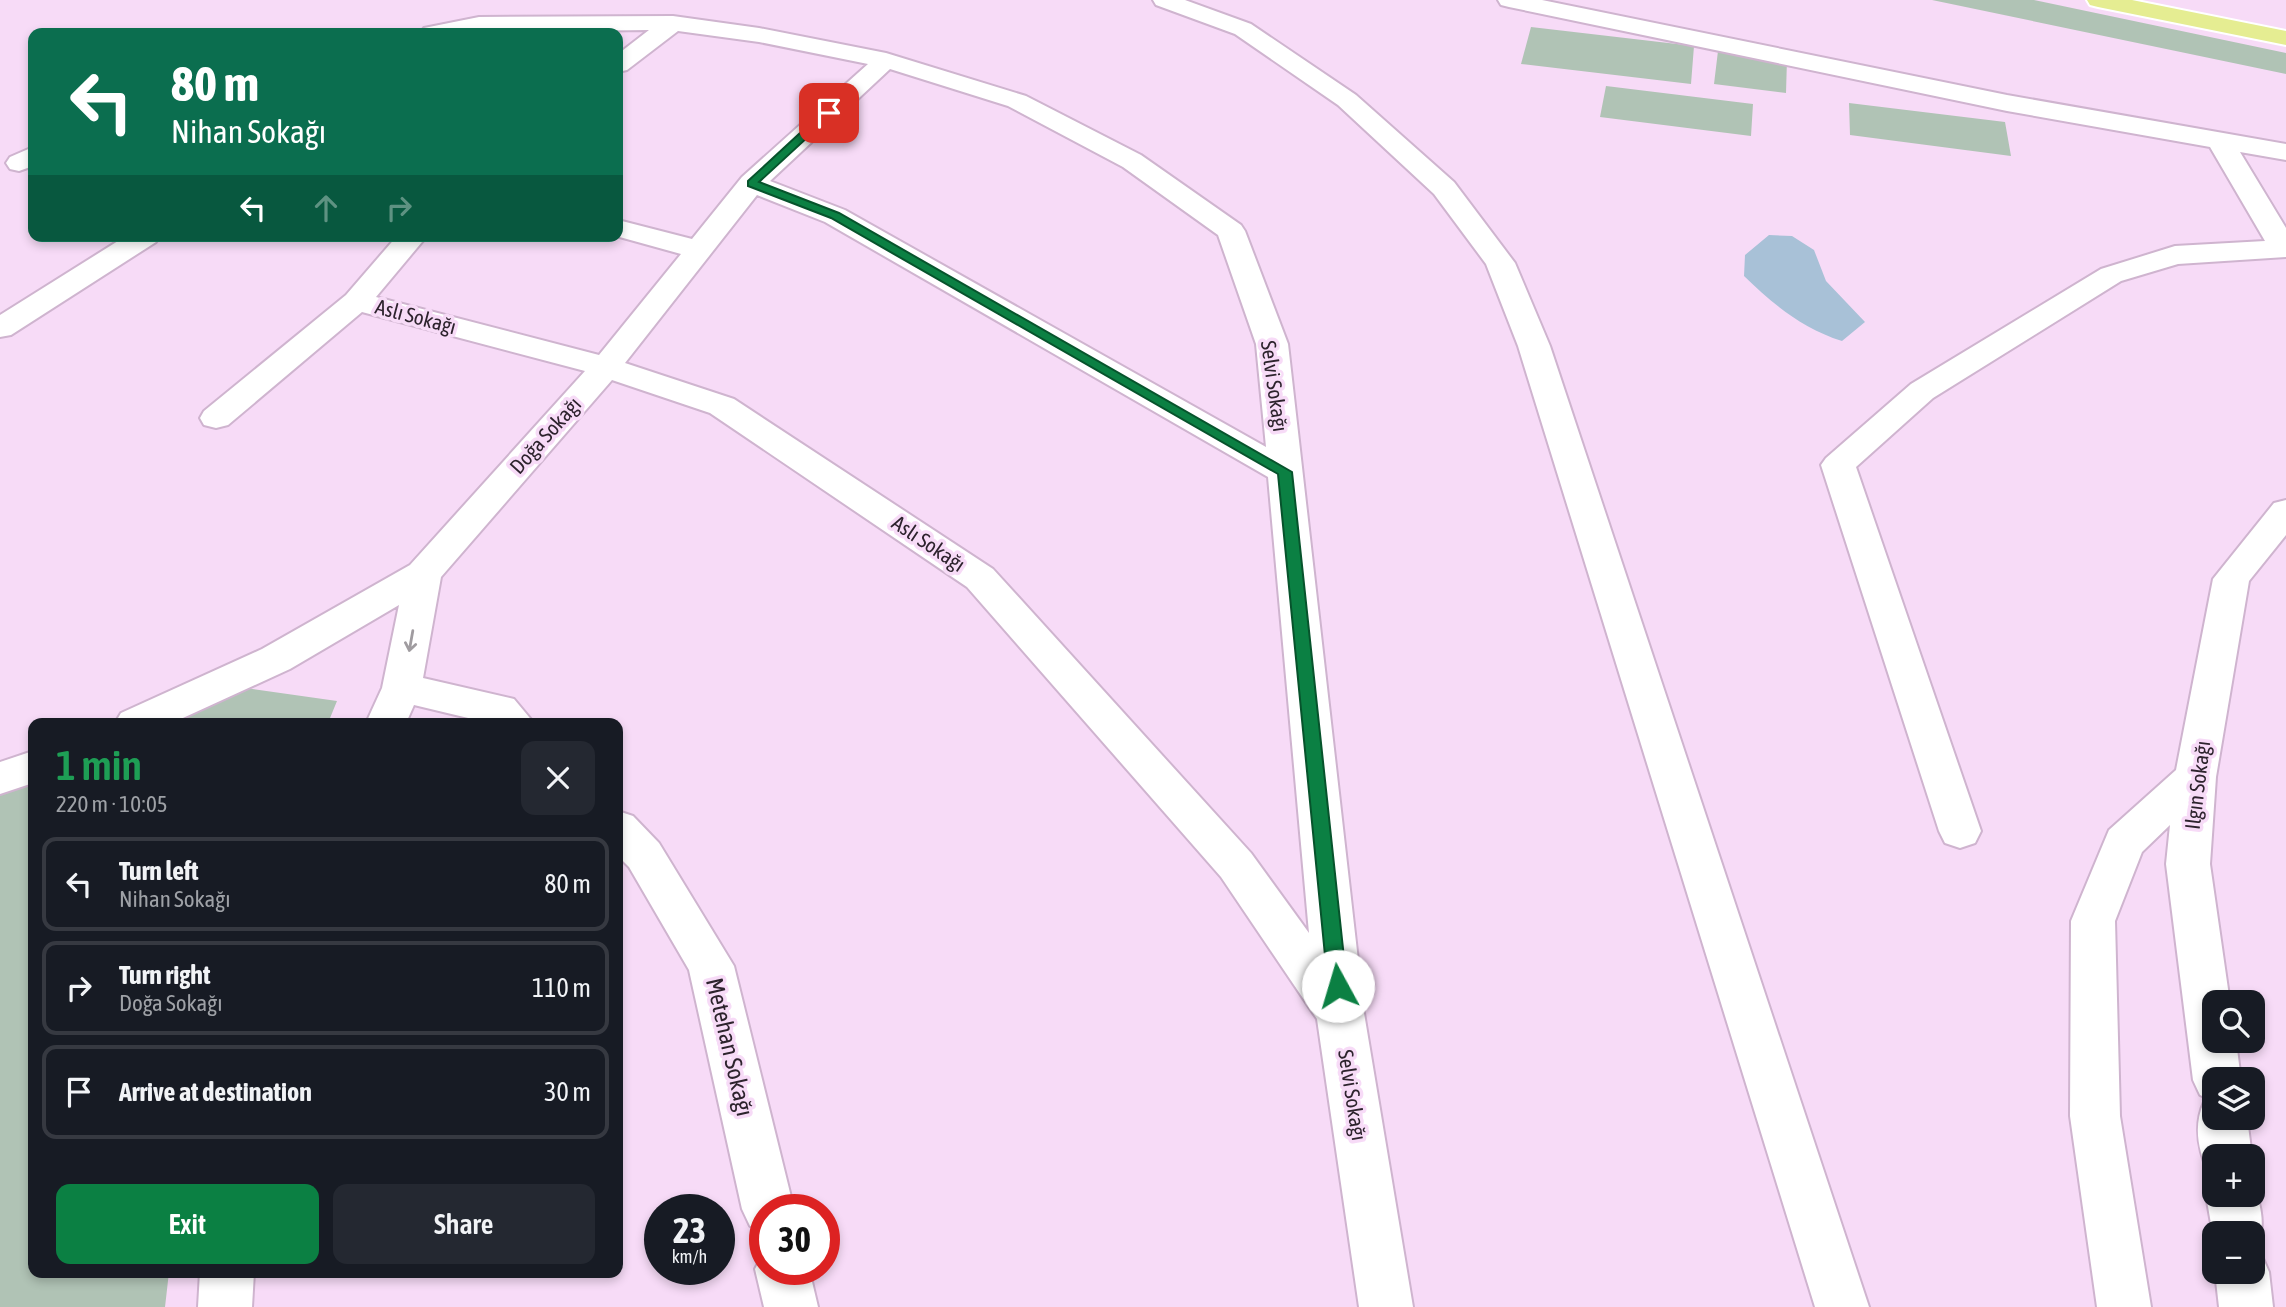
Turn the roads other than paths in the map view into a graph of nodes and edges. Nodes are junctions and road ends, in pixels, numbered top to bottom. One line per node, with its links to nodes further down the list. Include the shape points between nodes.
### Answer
1 (1164, 0): 44 (street, via 1244,30 1348,100 1444,188 1500,263 1534,346)
2 (1509, 0): 11 (street, via 2007,103)
3 (2098, 0): 8 (main road)
4 (2179, 0): 5 (main road)
5 (2286, 21)
6 (673, 23): 7 (street, Selvi Sokağı, via 479,24); 9 (street, Selvi Sokağı); 10 (street)
7 (460, 28)
8 (2286, 38)
9 (886, 60): 13 (street, Doğa Sokağı); 23 (street, Selvi Sokağı, via 1017,102 1132,161 1231,231 1272,344)
10 (623, 61)
11 (2219, 139): 12 (street); 17 (street)
12 (2286, 152)
13 (752, 183): 18 (street, Doğa Sokağı); 23 (street, via 835,216)
14 (623, 229): 18 (street)
15 (136, 242): 20 (street)
16 (408, 242): 19 (street)
17 (2285, 249): 33 (street, via 2175,256 2111,275 1922,391 1838,465)
18 (699, 250): 21 (street, Doğa Sokağı)
19 (357, 301): 21 (street, Aslı Sokağı); 22 (street)
20 (0, 328)
21 (606, 367): 25 (street, Doğa Sokağı); 35 (street, Aslı Sokağı, via 722,406 980,578 1236,865)
22 (216, 418)
23 (1285, 472): 35 (street, Selvi Sokağı)
24 (2286, 511): 31 (street, Ilgın Sokağı, via 2231,579)
25 (423, 574): 26 (street, one-way to 26); 27 (street, Doğa Sokağı, via 276,659)
26 (402, 688): 28 (street); 29 (street, via 500,709)
27 (146, 718)
28 (388, 718)
29 (509, 718)
30 (28, 769): 32 (street)
31 (2195, 777): 36 (street, Ilgın Sokağı, via 2188,864); 45 (street, via 2124,842 2093,921 2095,1116)
32 (0, 778)
33 (1960, 831)
34 (623, 833): 37 (street, Metehan Sokağı, via 644,855 711,967)
35 (1340, 1013): 43 (street, Selvi Sokağı)
36 (2215, 1067)
37 (764, 1194)
38 (227, 1278): 41 (street)
39 (2243, 1284): 46 (street)
40 (786, 1285): 42 (street)
41 (225, 1307)
42 (791, 1307)
43 (1386, 1307)
44 (1842, 1307)
45 (2124, 1307)
46 (2246, 1307)

